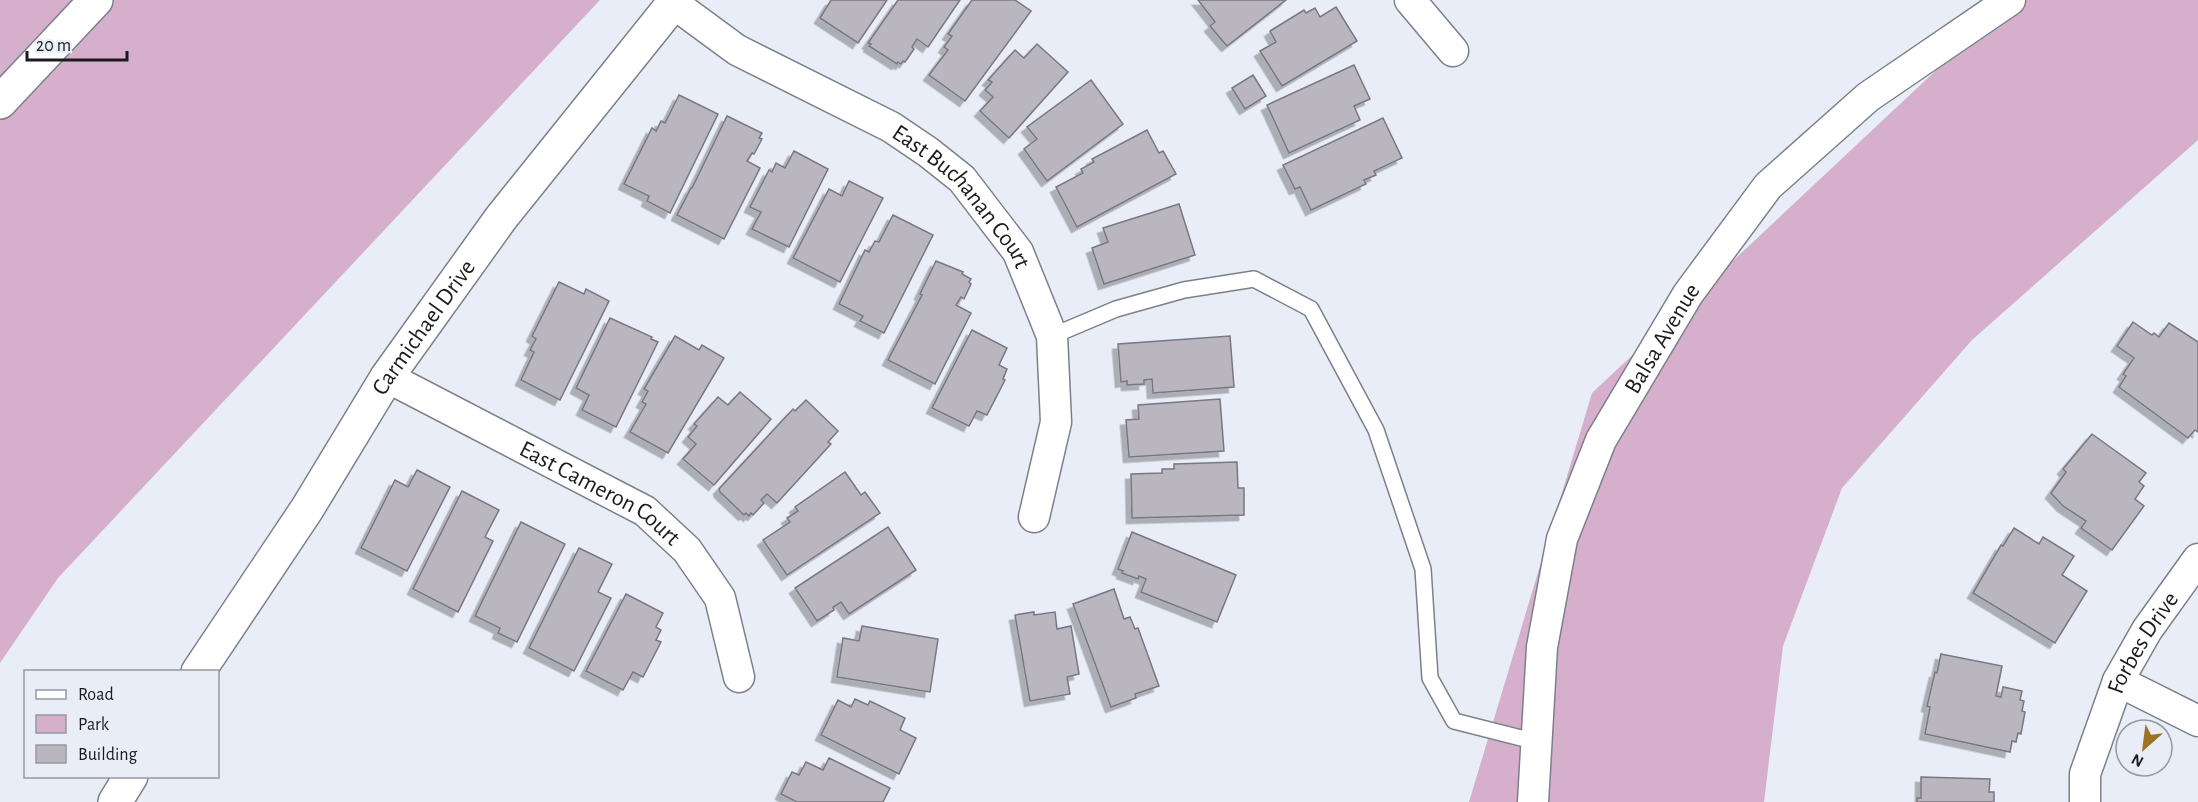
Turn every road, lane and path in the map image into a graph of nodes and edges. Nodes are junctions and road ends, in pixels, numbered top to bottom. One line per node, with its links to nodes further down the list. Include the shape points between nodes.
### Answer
1 (96, 0): 6 (main road)
2 (1410, 0): 5 (street)
3 (2010, 0): 15 (street, Balsa Avenue, via 1868,97 1768,186 1688,294 1601,440 1562,539 1542,647)
4 (675, 1): 7 (street, East Buchanan Court, via 737,50 891,127 962,179 1018,252); 8 (main road, Carmichael Drive, via 501,218)
5 (1453, 51)
6 (0, 102)
7 (1052, 336): 9 (street, East Buchanan Court, via 1056,422); 15 (lane, via 1116,309 1184,290 1254,279 1311,309 1376,430 1423,569 1430,678 1454,721)
8 (387, 377): 11 (main road, Carmichael Drive, via 307,509); 12 (street, East Cameron Court, via 645,511 687,550 720,598)
9 (1034, 517)
10 (2198, 559): 13 (street, Forbes Drive, via 2147,630)
11 (199, 670)
12 (739, 677)
13 (2118, 681): 14 (street); 19 (street, Forbes Drive, via 2085,774)
14 (2198, 721)
15 (1537, 742): 18 (street, Balsa Avenue)
16 (130, 778): 17 (main road)
17 (115, 802)
18 (1533, 802)
19 (2085, 802)

